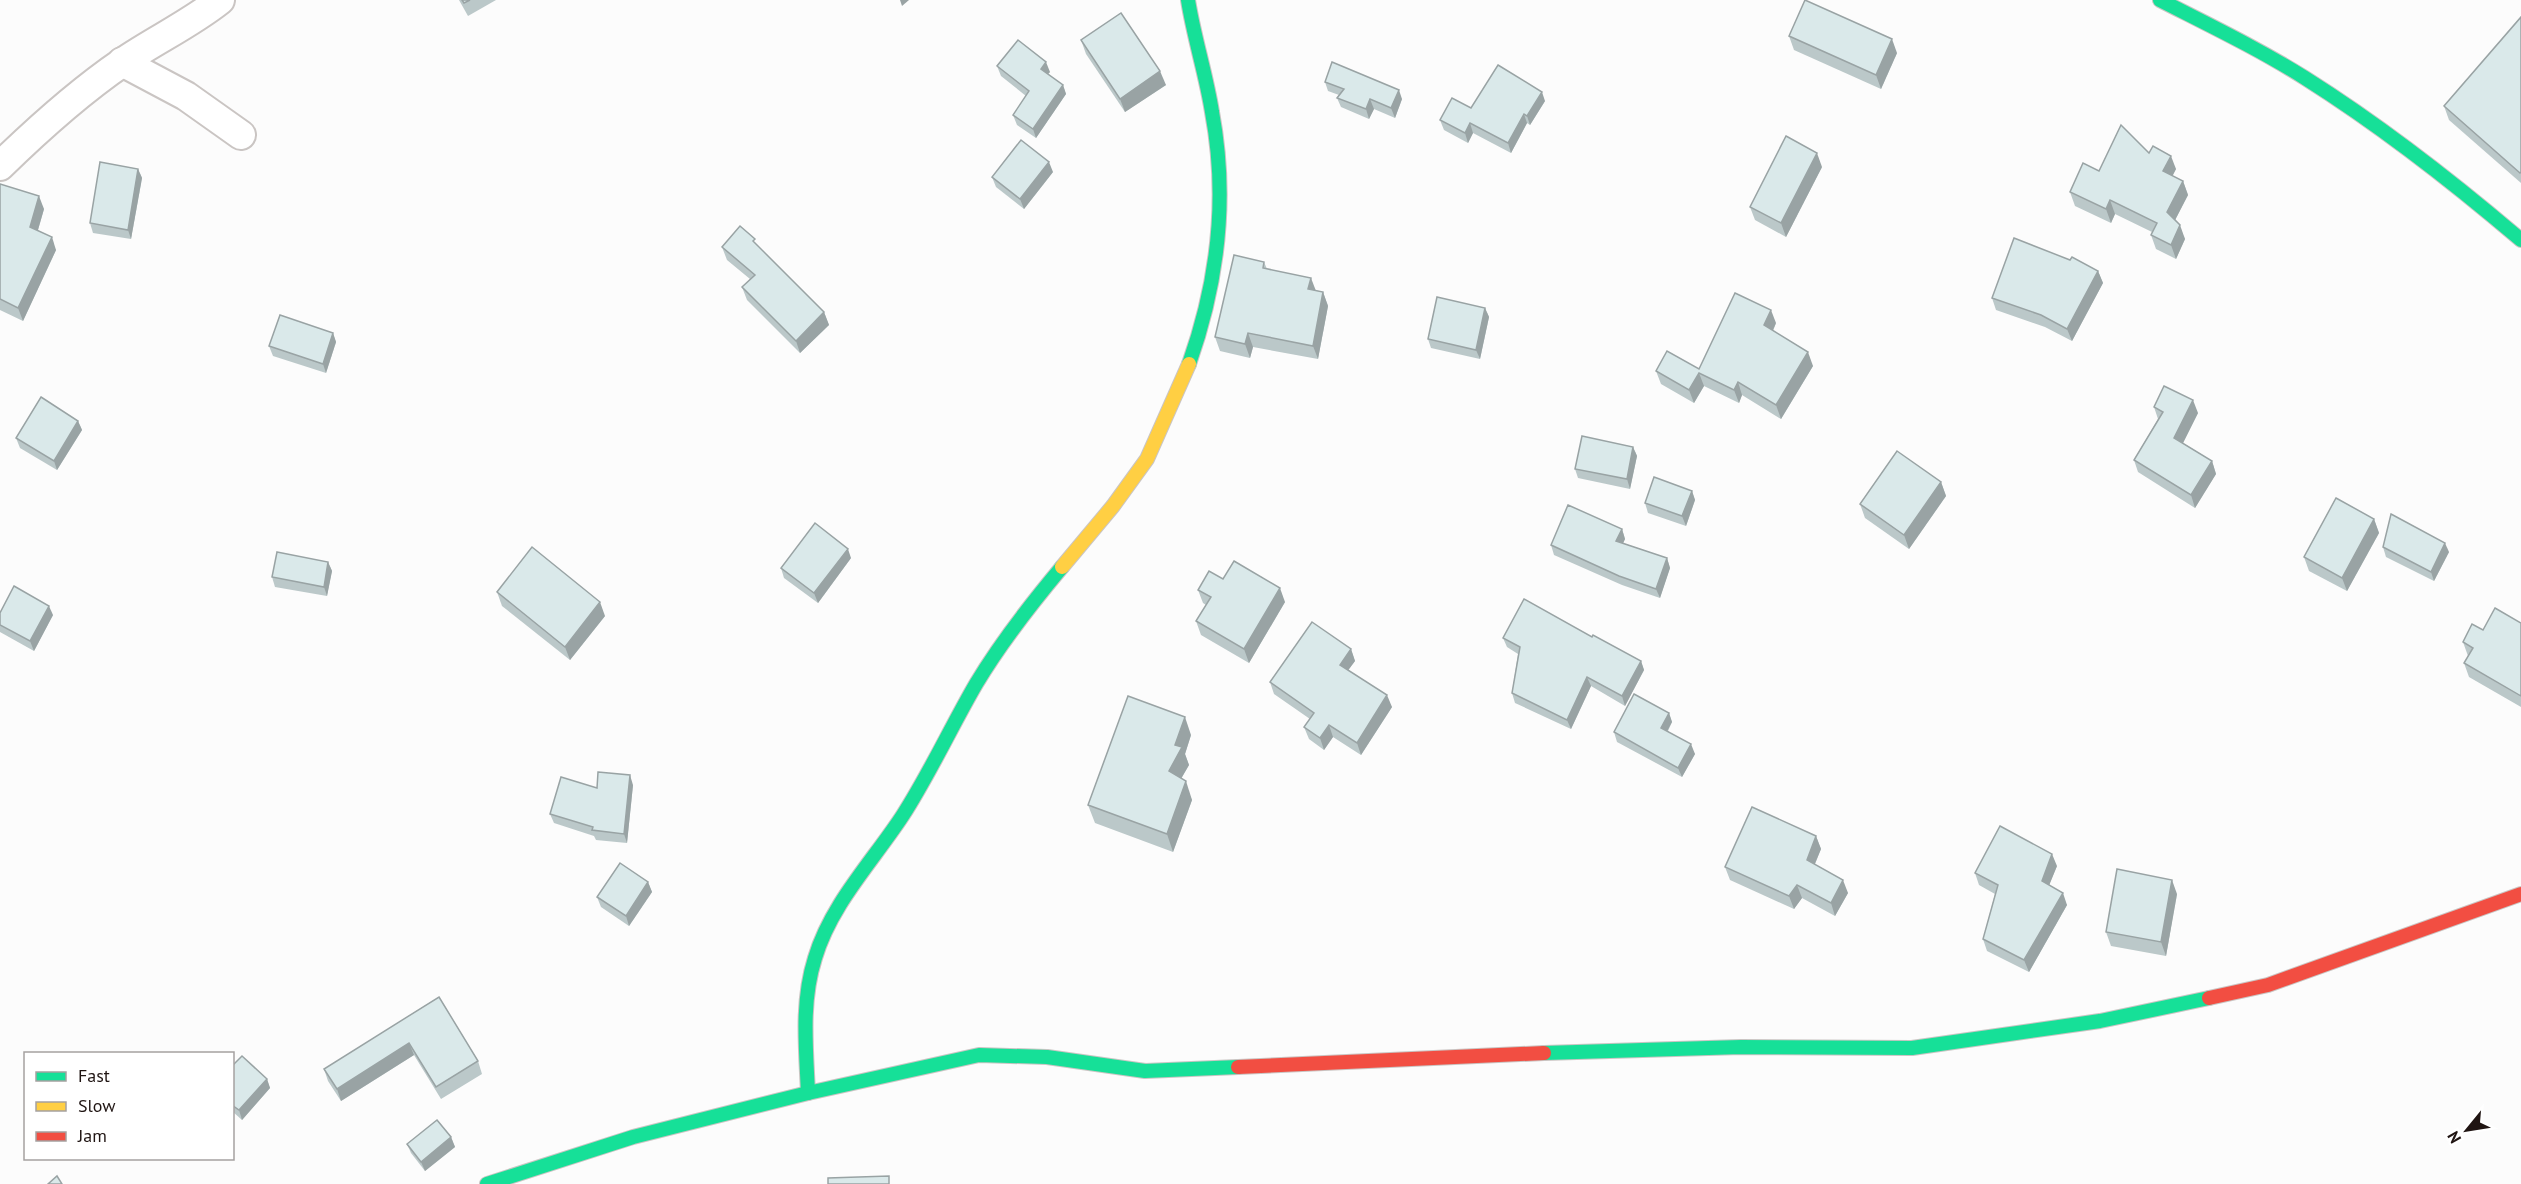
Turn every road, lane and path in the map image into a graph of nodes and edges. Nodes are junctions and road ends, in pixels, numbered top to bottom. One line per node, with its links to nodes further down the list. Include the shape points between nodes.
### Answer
1 (220, 0): 4 (street)
2 (1188, 0): 9 (street, via 1209,91 1220,173 1219,233 1212,280 1186,375 1148,457 1001,645 921,784 822,936 809,978)
3 (2160, 0): 7 (street, via 2323,89 2399,142)
4 (122, 62): 5 (street, via 186,96); 6 (street, via 40,127)
5 (241, 135)
6 (0, 166)
7 (2521, 240)
8 (2521, 894): 9 (street, via 2268,985 2100,1021 1912,1048 1741,1047 1479,1054 1144,1071 1047,1057 979,1055)
9 (808, 1093): 10 (street, via 633,1137)
10 (487, 1184)

